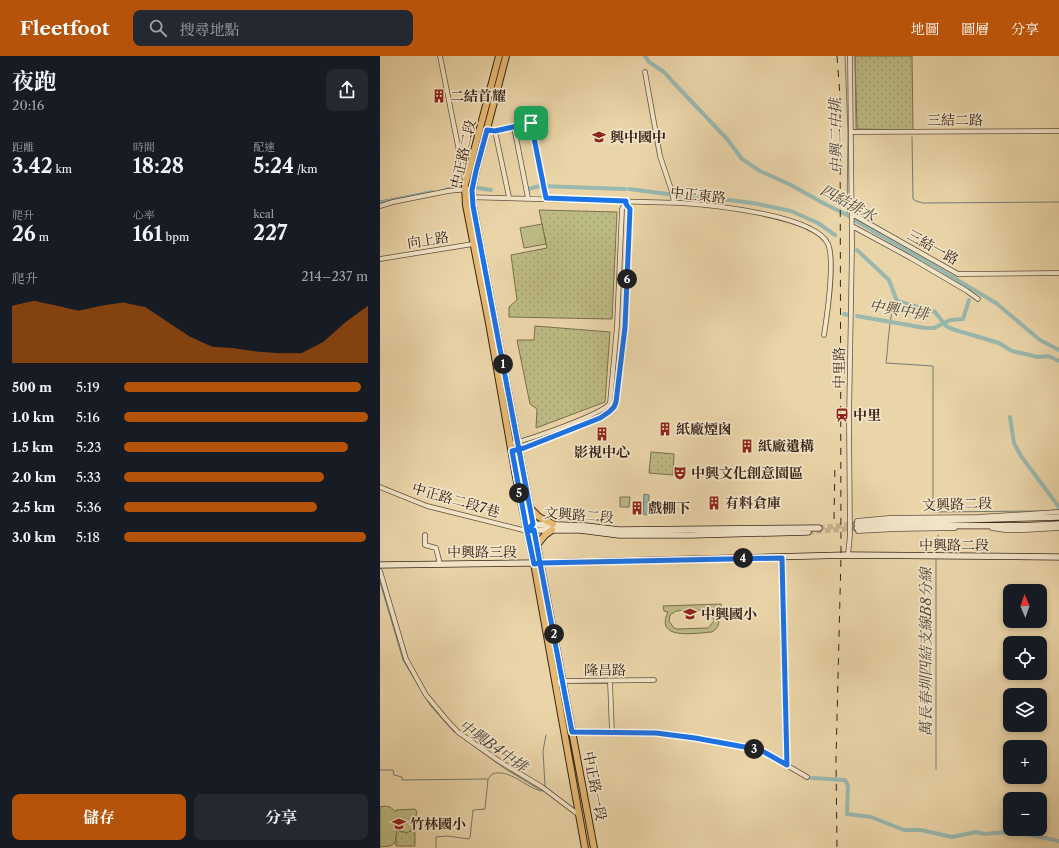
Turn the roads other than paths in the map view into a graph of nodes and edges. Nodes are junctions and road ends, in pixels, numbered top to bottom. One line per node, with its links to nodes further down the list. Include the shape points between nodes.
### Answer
1 (440, 56): 11 (street)
2 (506, 56): 7 (main road, 中正路二段)
3 (850, 56): 10 (street)
4 (499, 57): 11 (main road, 中正路二段)
5 (645, 72): 16 (street, via 660,156)
6 (514, 127): 8 (street); 13 (street); 14 (street, via 531,123)
7 (487, 130): 8 (street); 11 (main road, 中正路二段)
8 (495, 131): 12 (street)
9 (1059, 131): 10 (street, 三結二路)
10 (852, 132): 18 (street)
11 (468, 192): 12 (street, 中正東路); 17 (street, 中正東路, via 448,191); 20 (main road, 中正路二段)
12 (509, 197): 13 (street, 中正東路)
13 (528, 198): 14 (street, 中正東路)
14 (546, 198): 15 (street, 中正東路)
15 (626, 202): 16 (street, 中正東路); 25 (street, via 622,209 617,326 610,403 604,409); 27 (street, via 630,209 625,327 615,405 600,418)
16 (674, 202): 24 (street, 中正東路, via 775,216 822,236 828,246 830,259)
17 (380, 206)
18 (852, 214): 19 (street, 中里路); 22 (street, 三結一路, via 958,274)
19 (852, 226): 23 (street); 43 (street, 中里路)
20 (476, 243): 21 (street, 向上路); 25 (main road, 中正路二段); 26 (main road, 中正路二段)
21 (380, 259)
22 (1059, 273)
23 (978, 299)
24 (824, 335)
25 (517, 442): 26 (street); 27 (main road, 中正路二段)
26 (510, 444): 28 (main road, 中正路二段)
27 (519, 450): 28 (street); 30 (main road, 中正路二段)
28 (512, 451): 39 (main road, 中正路二段)
29 (380, 487): 39 (street, 中正路二段7巷, via 427,506)
30 (530, 508): 35 (main road, 中正路二段); 36 (main road)
31 (1059, 512): 34 (street, 文興路二段, via 978,517 889,518)
32 (1059, 517): 34 (street, 文興路二段, via 885,522)
33 (1059, 524): 34 (street, 文興路二段)
34 (857, 526): 38 (street, 文興路二段, via 895,529)
35 (533, 527): 36 (street, 文興路二段); 39 (street, 文興路二段); 42 (main road, 中正路二段)
36 (553, 527): 37 (street, 文興路二段, via 626,530); 40 (street, 文興路二段, via 619,535); 42 (main road)
37 (819, 528)
38 (1059, 528)
39 (527, 531): 46 (main road, 中正路二段)
40 (808, 532)
41 (425, 535): 47 (street, via 425,545 436,548)
42 (536, 546): 46 (main road, 中正路二段)
43 (848, 555): 44 (street, 中興路二段); 45 (street, 中興路三段)
44 (1059, 557)
45 (782, 558): 46 (street, 中興路三段); 56 (street)
46 (537, 563): 47 (street, 中興路三段); 51 (main road, 中正路一段); 53 (main road, 中正路一段)
47 (440, 564): 48 (street, 中興路三段)
48 (380, 565)
49 (380, 571): 58 (street, via 406,659 426,695 458,732)
50 (654, 680): 52 (street, 隆昌路)
51 (563, 681): 52 (street, 隆昌路); 53 (street, 隆昌路); 54 (main road, 中正路一段)
52 (610, 681): 55 (street)
53 (556, 683): 58 (main road, 中正路一段)
54 (572, 732): 55 (street); 60 (main road, 中正路一段)
55 (612, 733): 56 (street, via 656,733 739,745 764,752)
56 (787, 765): 57 (street)
57 (807, 777)
58 (579, 814): 59 (main road, 中正路一段)
59 (585, 848)
60 (594, 848)

